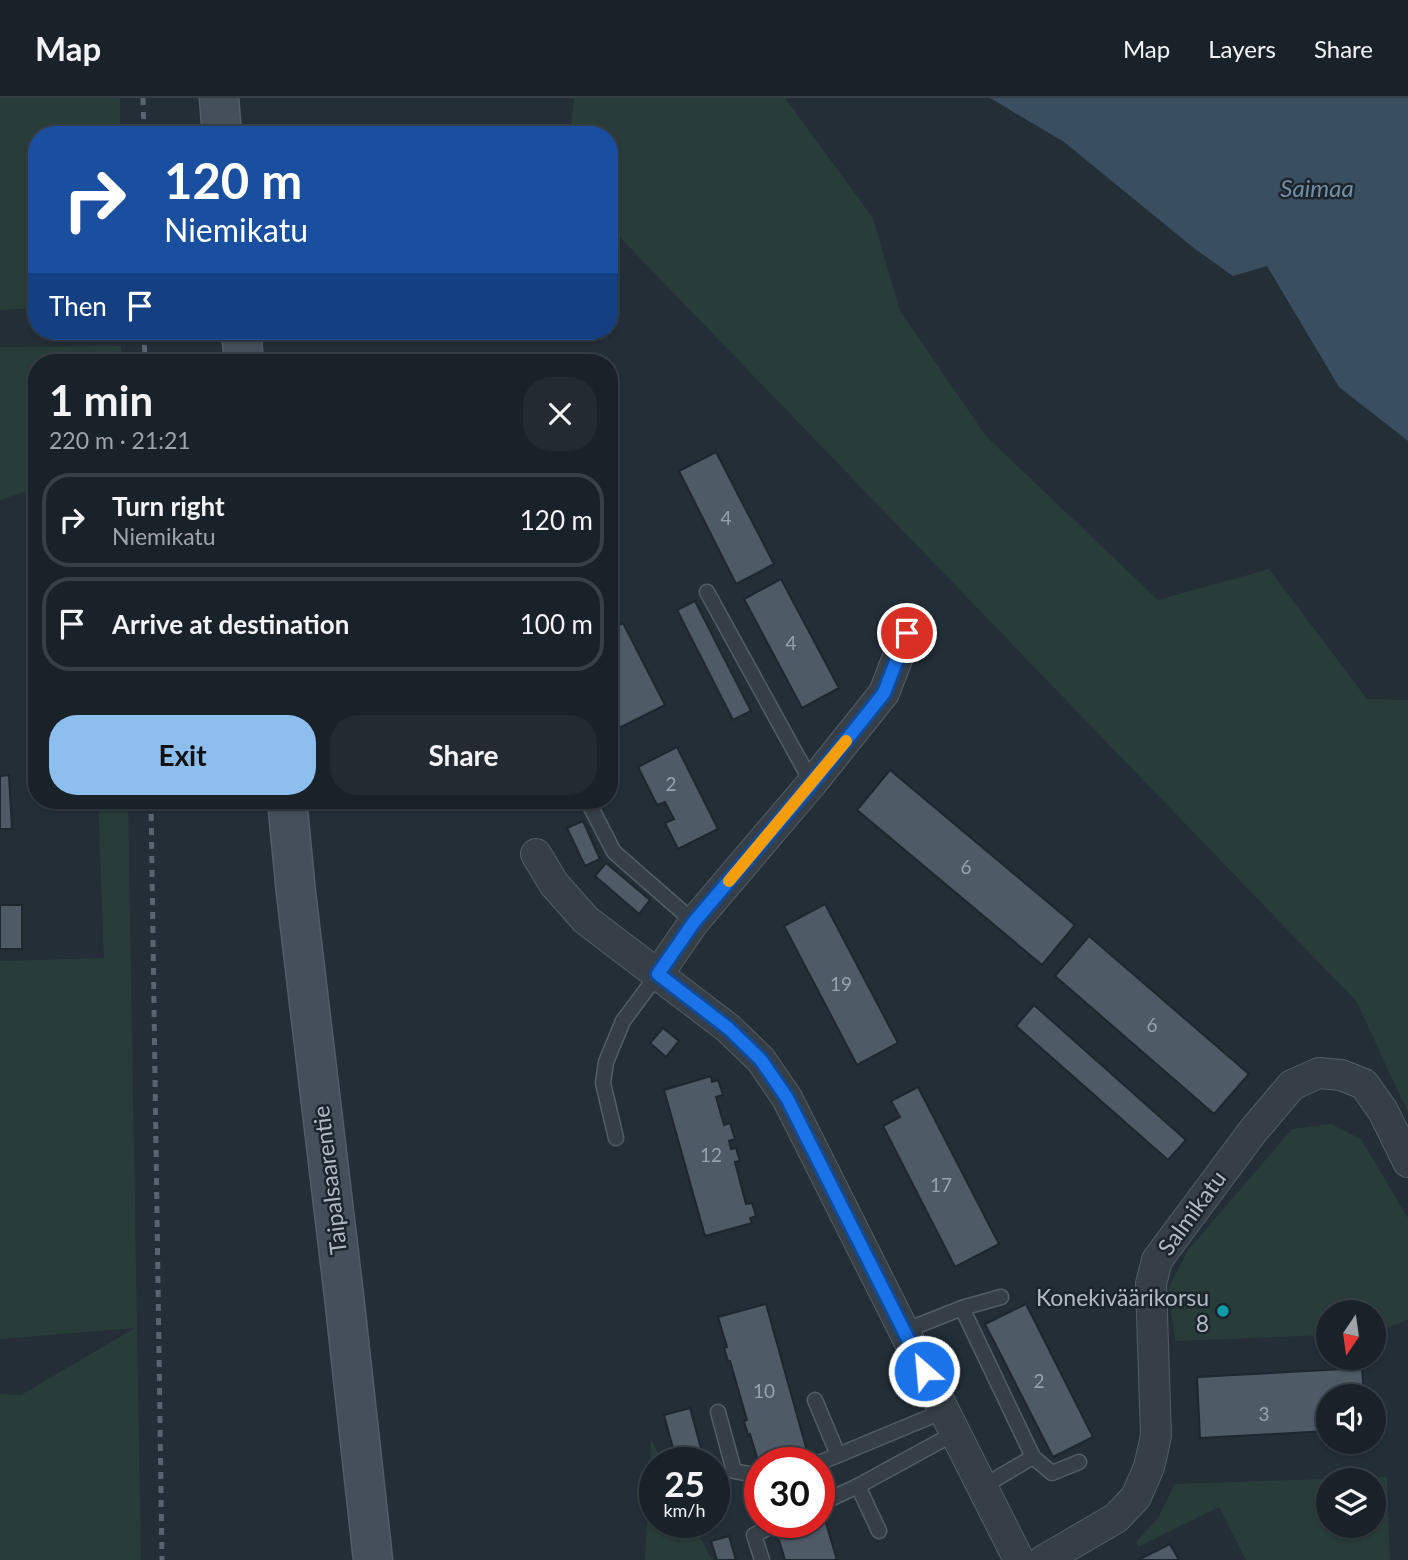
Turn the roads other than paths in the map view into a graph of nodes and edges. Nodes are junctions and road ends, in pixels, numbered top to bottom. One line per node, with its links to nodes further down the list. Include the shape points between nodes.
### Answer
1 (219, 98): 2 (main road)
2 (221, 126)
3 (707, 592): 5 (lane)
4 (907, 633): 5 (street, via 884,693)
5 (812, 783): 9 (street)
6 (288, 809): 29 (main road, Taipalsaarentie)
7 (592, 809): 9 (lane, via 614,852)
8 (536, 854): 10 (street, via 554,884 586,920)
9 (694, 922): 10 (street)
10 (658, 974): 11 (lane, via 623,1021 606,1062 603,1083); 15 (street, via 761,1060 787,1098)
11 (616, 1138)
12 (1408, 1162): 32 (street, Salmikatu, via 1364,1084 1319,1073 1292,1085 1157,1260 1151,1284 1156,1436 1136,1497 1116,1518)
13 (1001, 1297): 14 (lane)
14 (962, 1308): 15 (lane); 21 (lane)
15 (904, 1331): 18 (street)
16 (815, 1400): 19 (lane)
17 (718, 1412): 23 (lane, via 734,1471)
18 (950, 1422): 19 (lane); 24 (lane); 25 (street)
19 (838, 1455): 20 (lane)
20 (835, 1456)
21 (1033, 1457): 22 (lane, via 1052,1473); 25 (lane)
22 (1079, 1462)
23 (744, 1473)
24 (858, 1486): 26 (lane); 27 (lane)
25 (982, 1487): 31 (street)
26 (835, 1497)
27 (879, 1531)
28 (755, 1538): 30 (lane)
29 (371, 1548)
30 (762, 1560)
31 (1019, 1560)
32 (1044, 1560)

